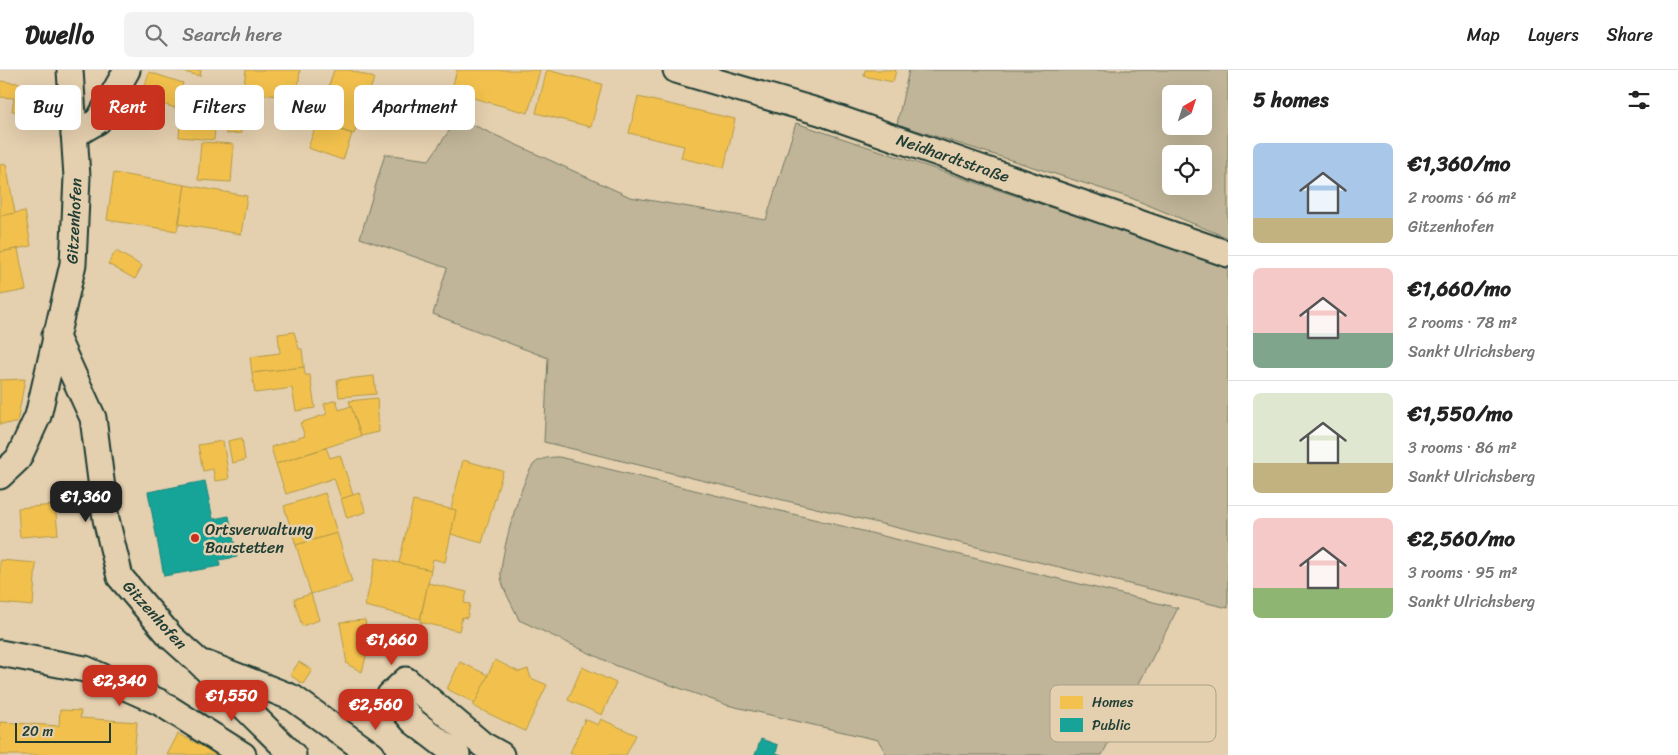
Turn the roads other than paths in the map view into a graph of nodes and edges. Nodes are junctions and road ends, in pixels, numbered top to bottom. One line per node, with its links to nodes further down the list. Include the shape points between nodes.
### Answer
1 (70, 70): 4 (street, Gitzenhofen)
2 (127, 70): 4 (street, via 98,121)
3 (676, 70): 5 (street, Neidhardtstraße, via 820,112)
4 (74, 135): 6 (street, Gitzenhofen, via 77,177 73,264)
5 (1228, 254)
6 (55, 335): 7 (street, Gitzenhofen, via 38,416 18,459); 9 (street, Gitzenhofen, via 93,418 106,519 120,577 171,637)
7 (0, 476)
8 (0, 653): 11 (street, via 85,669 159,702)
9 (199, 662): 10 (street, via 293,698); 12 (street, Gitzenhofen)
10 (363, 748): 13 (street)
11 (243, 755)
12 (293, 755)
13 (377, 755)
14 (457, 755): 15 (street, via 414,722 390,695 406,680 483,745)
15 (501, 755)

